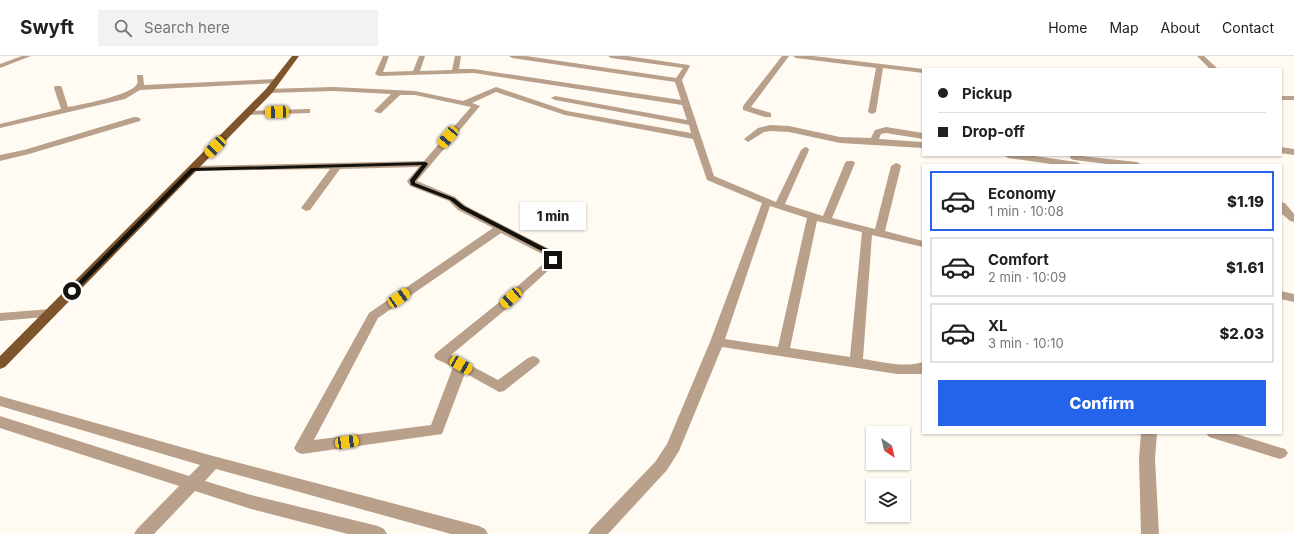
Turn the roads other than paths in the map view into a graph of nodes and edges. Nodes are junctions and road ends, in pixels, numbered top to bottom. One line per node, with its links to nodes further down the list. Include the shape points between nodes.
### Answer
1 (28, 56): 11 (street)
2 (296, 56): 20 (main road)
3 (386, 56): 17 (street, via 379,74)
4 (422, 56): 17 (street)
5 (458, 56): 15 (street)
6 (512, 56): 13 (street)
7 (611, 56): 13 (street); 19 (street, via 686,66)
8 (786, 56): 37 (street, via 746,108)
9 (796, 56): 12 (street)
10 (1200, 56): 14 (street)
11 (0, 66)
12 (880, 66): 16 (street); 35 (street)
13 (596, 68): 19 (street); 21 (street)
14 (1213, 68)
15 (455, 71): 17 (street); 21 (street, via 474,71)
16 (922, 71)
17 (416, 74)
18 (140, 77): 23 (street, via 141,84)
19 (678, 80): 30 (street)
20 (276, 81): 23 (street); 24 (main road)
21 (574, 85): 26 (street); 30 (street)
22 (58, 88): 32 (street)
23 (138, 88): 32 (street, via 122,97)
24 (268, 91): 25 (street, via 333,89); 36 (main road)
25 (398, 92): 29 (street); 34 (street)
26 (555, 98): 31 (street); 39 (street)
27 (1282, 98): 28 (street)
28 (1294, 98)
29 (465, 103): 31 (street, via 496,89); 53 (street, via 476,106)
30 (685, 103): 39 (street)
31 (546, 105): 42 (street, via 565,113)
32 (65, 110): 40 (street)
33 (307, 111): 36 (street)
34 (378, 111)
35 (872, 112)
36 (247, 113): 57 (main road)
37 (768, 115)
38 (137, 119): 50 (street)
39 (692, 123): 42 (street)
40 (0, 126)
41 (922, 136): 44 (street, via 886,130 878,132)
42 (697, 137): 58 (street, via 710,178)
43 (748, 139): 44 (street, via 761,130 770,128 789,129 840,140)
44 (873, 142): 45 (street)
45 (922, 145)
46 (805, 150): 58 (street)
47 (1282, 150): 48 (street)
48 (1294, 152)
49 (1022, 156): 51 (street)
50 (0, 158)
51 (1076, 160): 54 (street)
52 (850, 163): 63 (street)
53 (426, 164): 55 (street); 64 (street, via 412,180 413,184 452,199 462,208)
54 (1124, 164)
55 (338, 166): 57 (street); 60 (street)
56 (896, 166): 65 (street)
57 (193, 170): 69 (main road)
58 (773, 204): 61 (street); 71 (street)
59 (1282, 206): 62 (street)
60 (306, 208)
61 (813, 216): 63 (street); 72 (street)
62 (1294, 219)
63 (826, 220): 65 (street)
64 (501, 228): 76 (street, via 557,257 441,356); 76 (street, via 373,316 302,448 437,430)
65 (873, 232): 66 (street); 74 (street)
66 (922, 244)
67 (1282, 296): 68 (street)
68 (1294, 298)
69 (51, 313): 70 (street); 75 (main road)
70 (0, 317)
71 (717, 342): 72 (street); 88 (street, via 674,447 661,466)
72 (784, 352): 74 (street)
73 (533, 360): 76 (street, via 499,387)
74 (856, 363): 77 (street, via 897,369 919,370)
75 (0, 364)
76 (461, 365)
77 (922, 368)
78 (0, 401): 83 (street)
79 (0, 422): 84 (street)
80 (1149, 434): 89 (street, via 1147,459)
81 (1217, 434): 82 (street)
82 (1280, 453)
83 (213, 462): 84 (street); 87 (street)
84 (193, 482): 85 (street); 86 (street, via 251,502)
85 (143, 534)
86 (378, 534)
87 (479, 534)
88 (598, 534)
89 (1150, 534)

